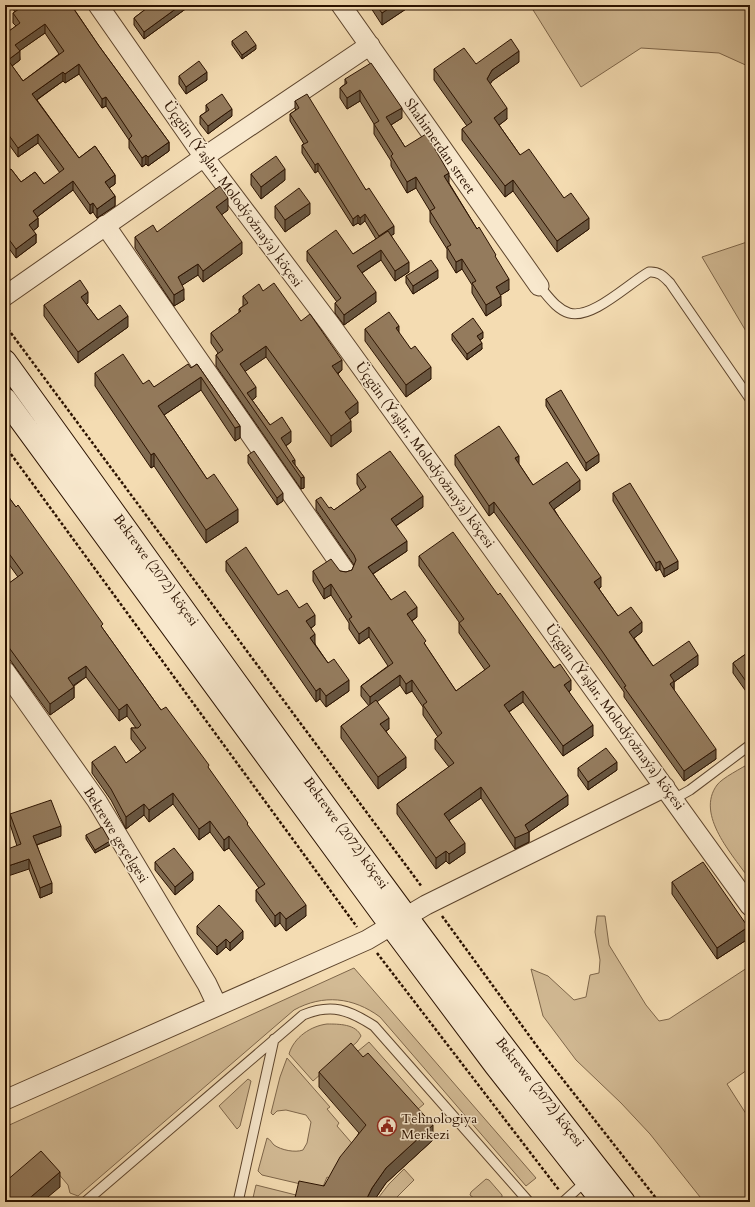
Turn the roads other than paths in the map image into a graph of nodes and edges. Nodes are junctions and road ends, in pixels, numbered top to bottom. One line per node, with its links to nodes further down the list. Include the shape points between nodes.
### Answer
1 (98, 5): 4 (street, Üçgün (Ýaşlar, Molodýožnaýa) köçesi)
2 (341, 5): 3 (street, Shahimerdan street)
3 (370, 45): 4 (street); 6 (street, Shahimerdan street)
4 (204, 157): 5 (street); 14 (street, Üçgün (Ýaşlar, Molodýožnaýa) köçesi, via 330,324)
5 (106, 225): 7 (street); 11 (street)
6 (539, 286): 9 (lane, via 557,306 569,313 582,314 594,309 649,272 660,274 670,283)
7 (5, 296)
8 (5, 361): 16 (main road, Bekrewe (2072) köçesi)
9 (750, 398)
10 (5, 400): 16 (main road, Bekrewe (2072) köçesi)
11 (345, 571)
12 (5, 671): 17 (street, Bekrewe geçelgesi, via 97,801 207,984)
13 (750, 745): 14 (lane, via 690,790)
14 (670, 793): 15 (street, Üçgün (Ýaşlar, Molodýožnaýa) köçesi); 16 (street, via 432,902)
15 (750, 906)
16 (399, 921): 17 (street, via 367,940); 20 (main road, Bekrewe (2072) köçesi, via 495,1065); 26 (main road, Bekrewe (2072) köçesi, via 510,1054)
17 (217, 1005): 19 (street)
18 (274, 1039): 22 (lane); 23 (lane); 24 (lane, via 303,1015 326,1008 342,1010 374,1026)
19 (5, 1100)
20 (585, 1182): 21 (lane); 25 (main road, Bekrewe (2072) köçesi)
21 (564, 1201)
22 (85, 1202)
23 (238, 1202)
24 (529, 1202)
25 (603, 1202)
26 (624, 1202)

